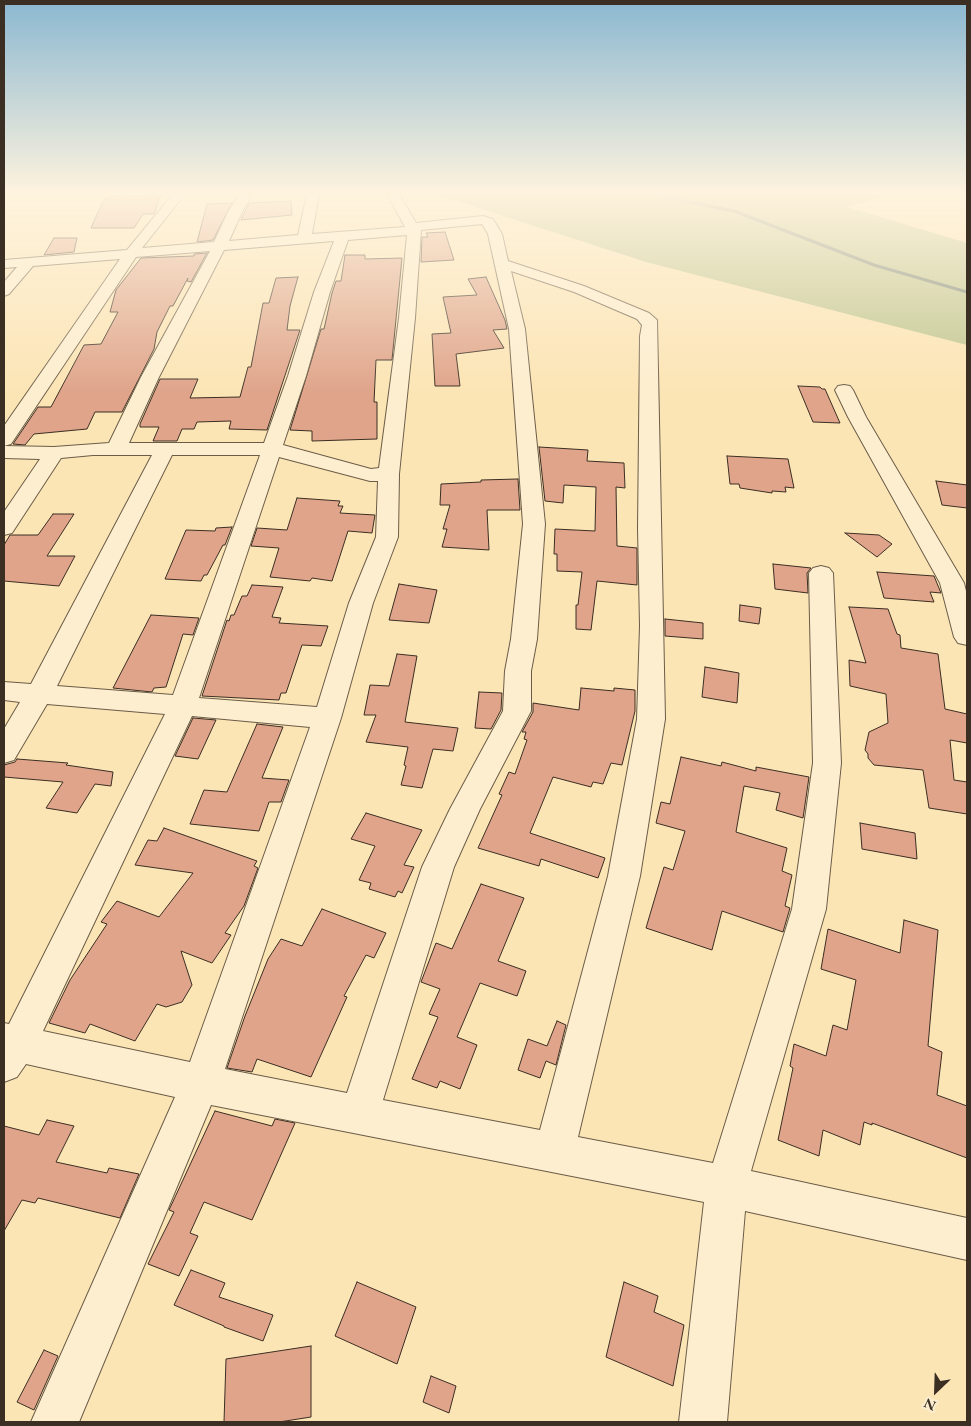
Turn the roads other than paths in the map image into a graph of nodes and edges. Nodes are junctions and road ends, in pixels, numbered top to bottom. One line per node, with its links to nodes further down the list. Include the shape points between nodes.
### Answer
1 (48, 261): 6 (street)
2 (127, 261): 11 (street)
3 (212, 261): 12 (street)
4 (334, 261): 14 (street)
5 (411, 261): 17 (street)
6 (29, 262): 8 (street); 9 (street)
7 (501, 263): 28 (street, via 517,330 534,524 524,639 518,671 517,711 438,867); 29 (street, via 597,296 643,316 650,325 651,719 624,876)
8 (4, 264)
9 (4, 291)
10 (844, 390): 20 (street, via 952,583)
11 (4, 440)
12 (116, 449): 13 (street); 16 (street)
13 (165, 449): 14 (street); 22 (street)
14 (270, 450): 17 (street, via 370,475); 23 (street)
15 (4, 452): 16 (street)
16 (54, 453): 18 (street)
17 (389, 474): 24 (street, via 388,537 361,603)
18 (4, 528)
19 (821, 573): 30 (street, via 827,763 809,909)
20 (967, 637)
21 (4, 691): 22 (street)
22 (39, 694): 23 (street); 25 (street)
23 (183, 706): 24 (street); 26 (street)
24 (327, 718): 27 (street)
25 (4, 752)
26 (9, 1050): 27 (street)
27 (201, 1084): 28 (street); 32 (street)
28 (359, 1114): 29 (street)
29 (554, 1152): 30 (street)
30 (726, 1186): 31 (street); 33 (street)
31 (967, 1239)
32 (55, 1422)
33 (703, 1422)

